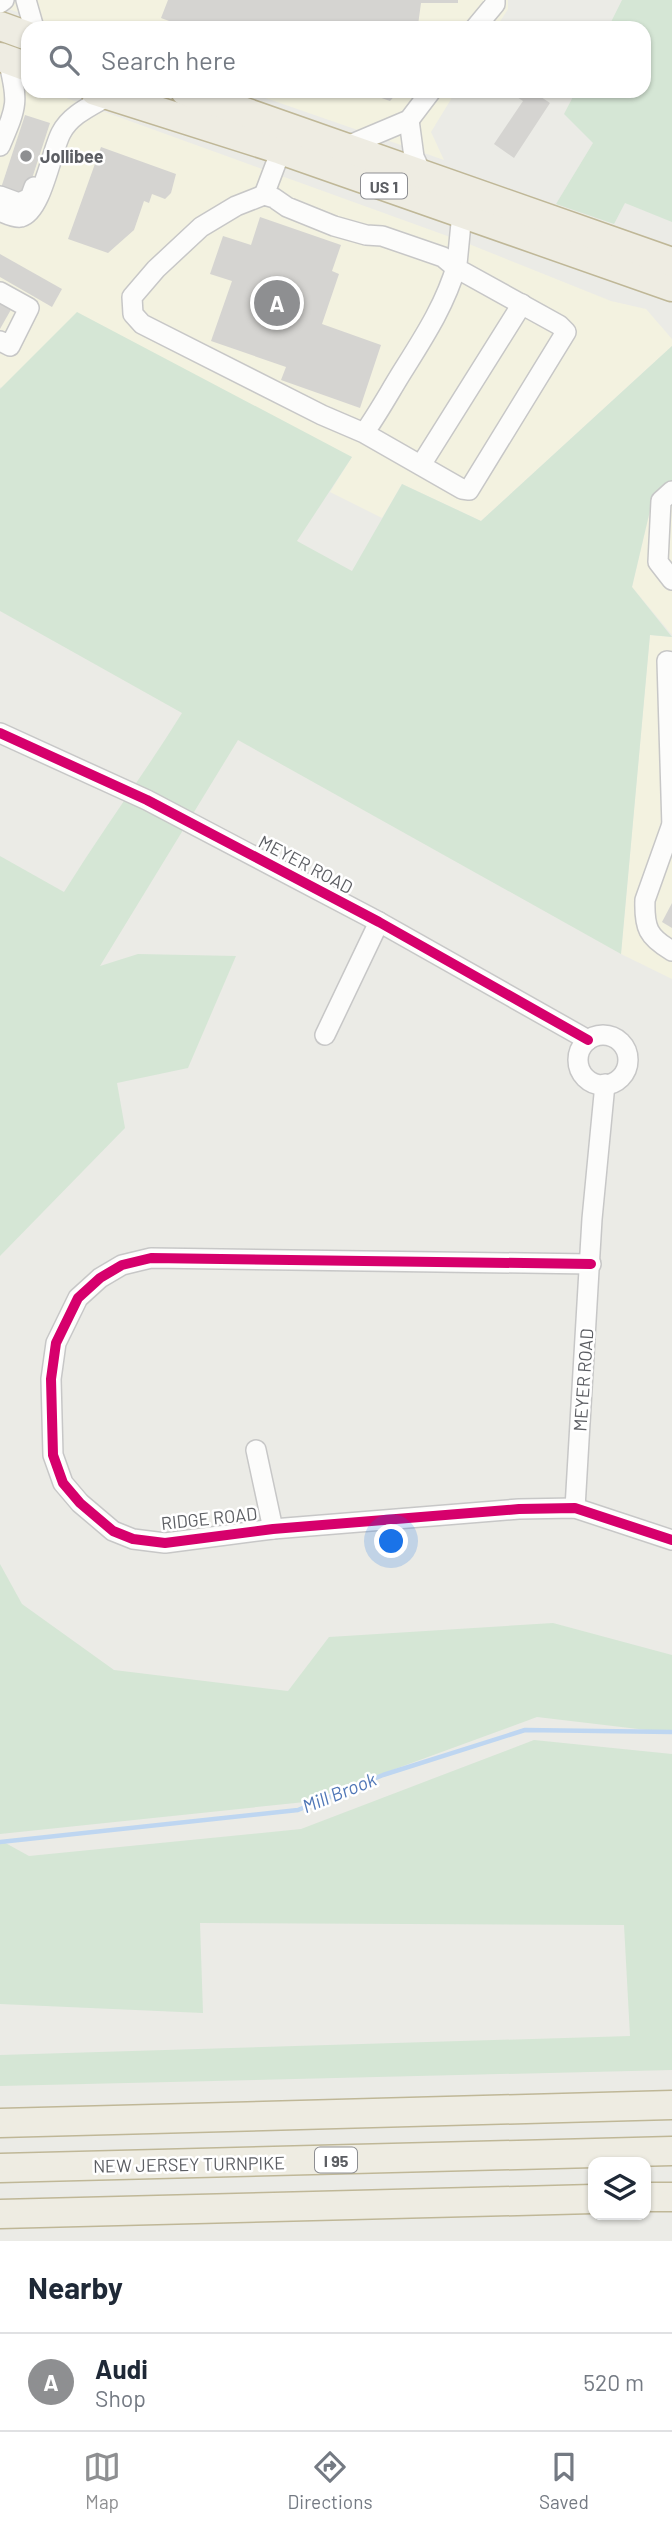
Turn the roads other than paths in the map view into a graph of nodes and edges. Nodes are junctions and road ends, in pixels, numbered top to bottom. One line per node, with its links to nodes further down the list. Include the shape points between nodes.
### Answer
1 (4, 0): 4 (street)
2 (26, 0): 5 (street)
3 (495, 0): 6 (street)
4 (0, 3)
5 (32, 21)
6 (481, 21)
7 (0, 26): 8 (highway)
8 (21, 34)
9 (12, 61): 14 (street)
10 (95, 98): 16 (street)
11 (117, 98): 19 (highway, US 1)
12 (205, 98): 18 (highway, US 1)
13 (425, 98): 15 (street)
14 (15, 112): 17 (street); 20 (street)
15 (409, 120): 18 (street); 21 (street, via 414,157)
16 (61, 132): 23 (street, via 47,149 26,202); 24 (street, via 34,208 21,217)
17 (0, 146)
18 (345, 147): 21 (highway, US 1)
19 (281, 150): 22 (street); 25 (highway, US 1)
20 (0, 164)
21 (422, 174): 26 (highway, US 1)
22 (264, 195): 27 (street, via 334,226 382,236 443,257); 32 (street, via 201,227 132,297 133,314 176,342)
23 (0, 196)
24 (0, 211)
25 (462, 213): 27 (street); 28 (highway, US 1)
26 (672, 262)
27 (456, 268): 30 (street); 32 (street, via 432,324)
28 (672, 287)
29 (0, 292): 31 (street, via 29,308 10,346)
30 (522, 304): 33 (street); 33 (street, via 566,332 479,475 469,490 462,489)
31 (0, 341)
32 (364, 433): 33 (street)
33 (421, 465)
34 (672, 491): 35 (street, via 661,501 658,562)
35 (672, 580)
36 (672, 662): 38 (street, via 667,661)
37 (0, 733): 39 (street, MEYER ROAD, via 147,800)
38 (671, 828): 40 (street, via 644,911 645,926)
39 (379, 922): 41 (street); 42 (street, MEYER ROAD)
40 (672, 951)
41 (325, 1035)
42 (588, 1040): 43 (street, via 579,1053 580,1069 590,1081); 43 (street, MEYER ROAD, via 611,1036 624,1047 625,1071)
43 (606, 1084): 44 (street, MEYER ROAD)
44 (591, 1264): 46 (street, MEYER ROAD); 47 (street, RIDGE ROAD, via 151,1258 122,1265 100,1278 78,1298 56,1343 51,1379 54,1455 63,1483 113,1531 133,1539 165,1543)
45 (256, 1450): 47 (street)
46 (575, 1508): 47 (street, RIDGE ROAD); 48 (street, RIDGE ROAD)
47 (273, 1529)
48 (672, 1540)
49 (672, 2105): 50 (highway)
50 (0, 2123)
51 (672, 2151): 52 (highway, NEW JERSEY TURNPIKE / I 95)
52 (0, 2168)
53 (651, 2197): 54 (highway)
54 (672, 2197)
55 (588, 2199): 56 (highway)
56 (0, 2214)

